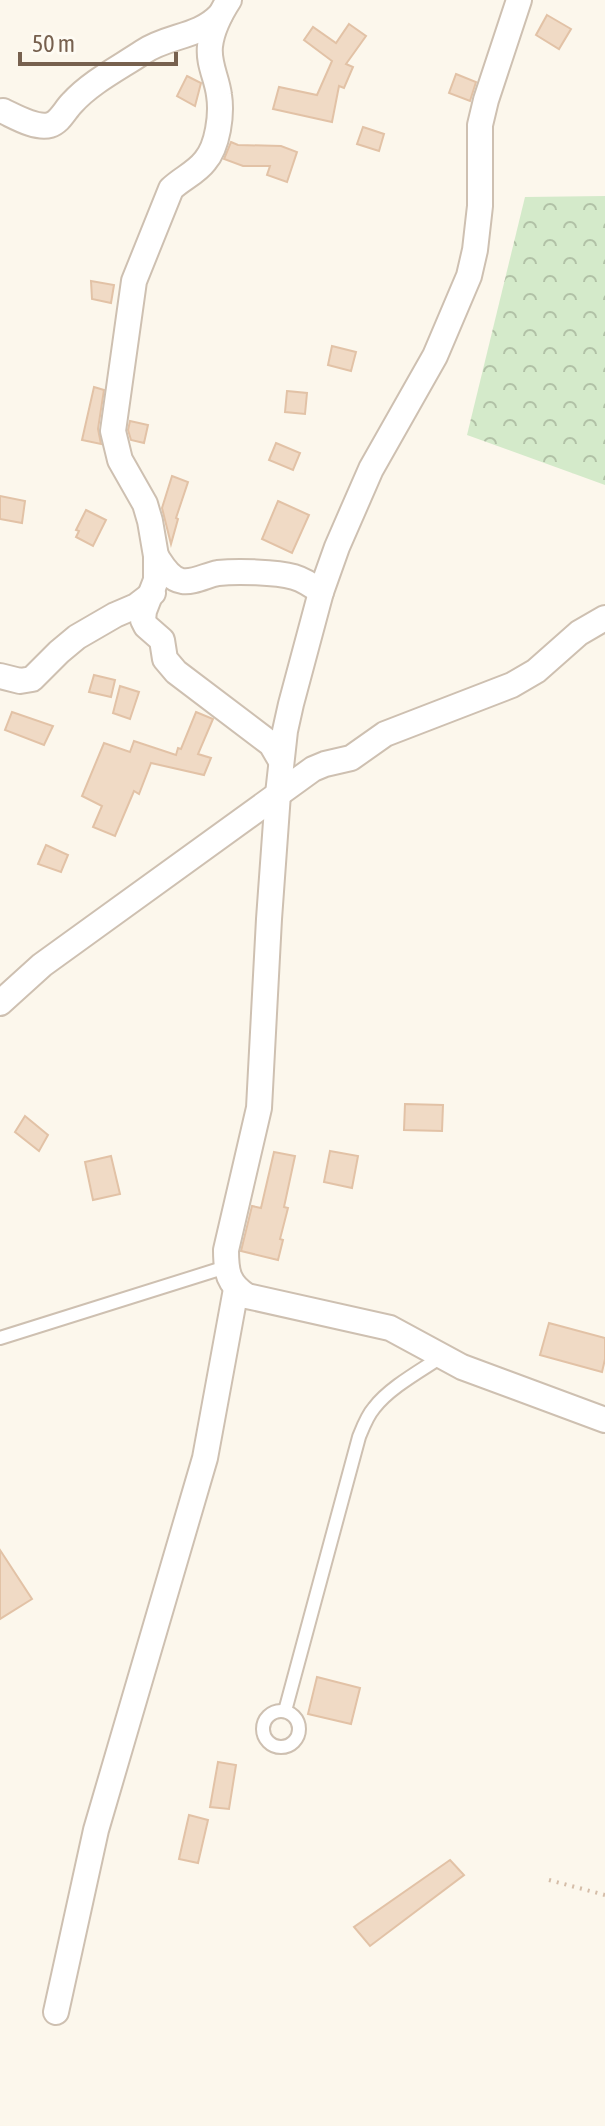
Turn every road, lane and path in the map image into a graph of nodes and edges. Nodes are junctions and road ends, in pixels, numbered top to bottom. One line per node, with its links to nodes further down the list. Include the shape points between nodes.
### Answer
1 (519, 0): 5 (street, via 480,125 480,206 469,276 435,356 371,469)
2 (224, 8): 3 (street, via 202,29 153,45 79,96 52,124 33,124); 4 (street, via 210,46 220,100 211,152 171,189 134,281 114,415 115,445 145,504)
3 (3, 111)
4 (156, 556): 5 (street, via 181,581 233,572 285,575); 6 (street)
5 (321, 592): 9 (street)
6 (153, 593): 8 (street, via 77,637 32,679); 9 (street, via 143,620 162,640 165,659 271,744)
7 (605, 618): 10 (street, via 512,685 385,734 351,758 313,769)
8 (0, 676)
9 (281, 761): 10 (street)
10 (278, 794): 11 (street, via 42,965); 12 (street, via 259,1108 226,1250)
11 (0, 1003)
12 (231, 1278): 13 (lane); 14 (street, via 258,1300 390,1328); 19 (street, via 205,1458 96,1830)
13 (0, 1338)
14 (441, 1357): 15 (street); 16 (lane, via 386,1396 365,1422)
15 (605, 1420)
16 (285, 1711)
17 (549, 1880): 18 (path)
18 (605, 1895)
19 (56, 2012)

